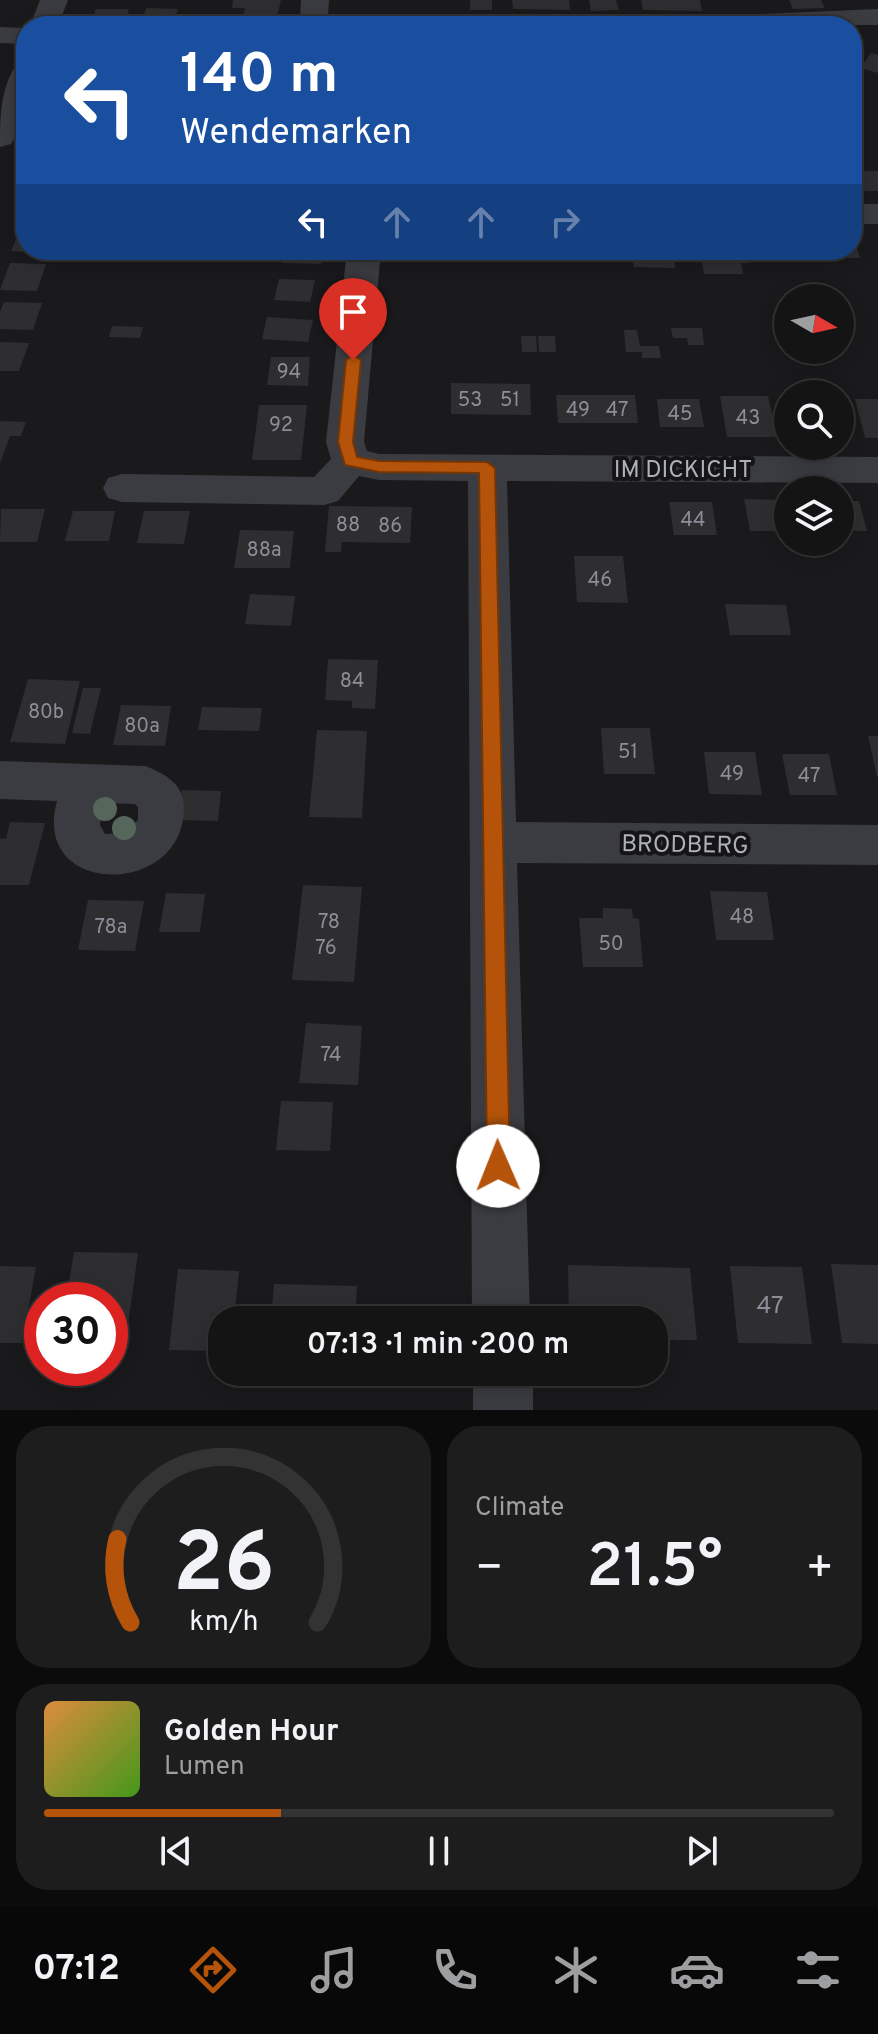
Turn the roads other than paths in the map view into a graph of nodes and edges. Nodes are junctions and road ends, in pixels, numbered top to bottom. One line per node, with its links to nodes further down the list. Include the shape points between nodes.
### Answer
1 (16, 97): 2 (street)
2 (0, 138)
3 (363, 260): 4 (street, via 345,442)
4 (351, 461): 5 (street, IM DICKICHT, via 379,467); 7 (street, via 324,491)
5 (487, 468): 6 (street, IM DICKICHT); 10 (street)
6 (878, 470)
7 (122, 488)
8 (0, 780): 9 (street)
9 (86, 782)
10 (492, 842): 11 (street, BRODBERG); 12 (street)
11 (878, 845)
12 (501, 1306)
13 (503, 1386): 14 (street)
14 (503, 1410)

